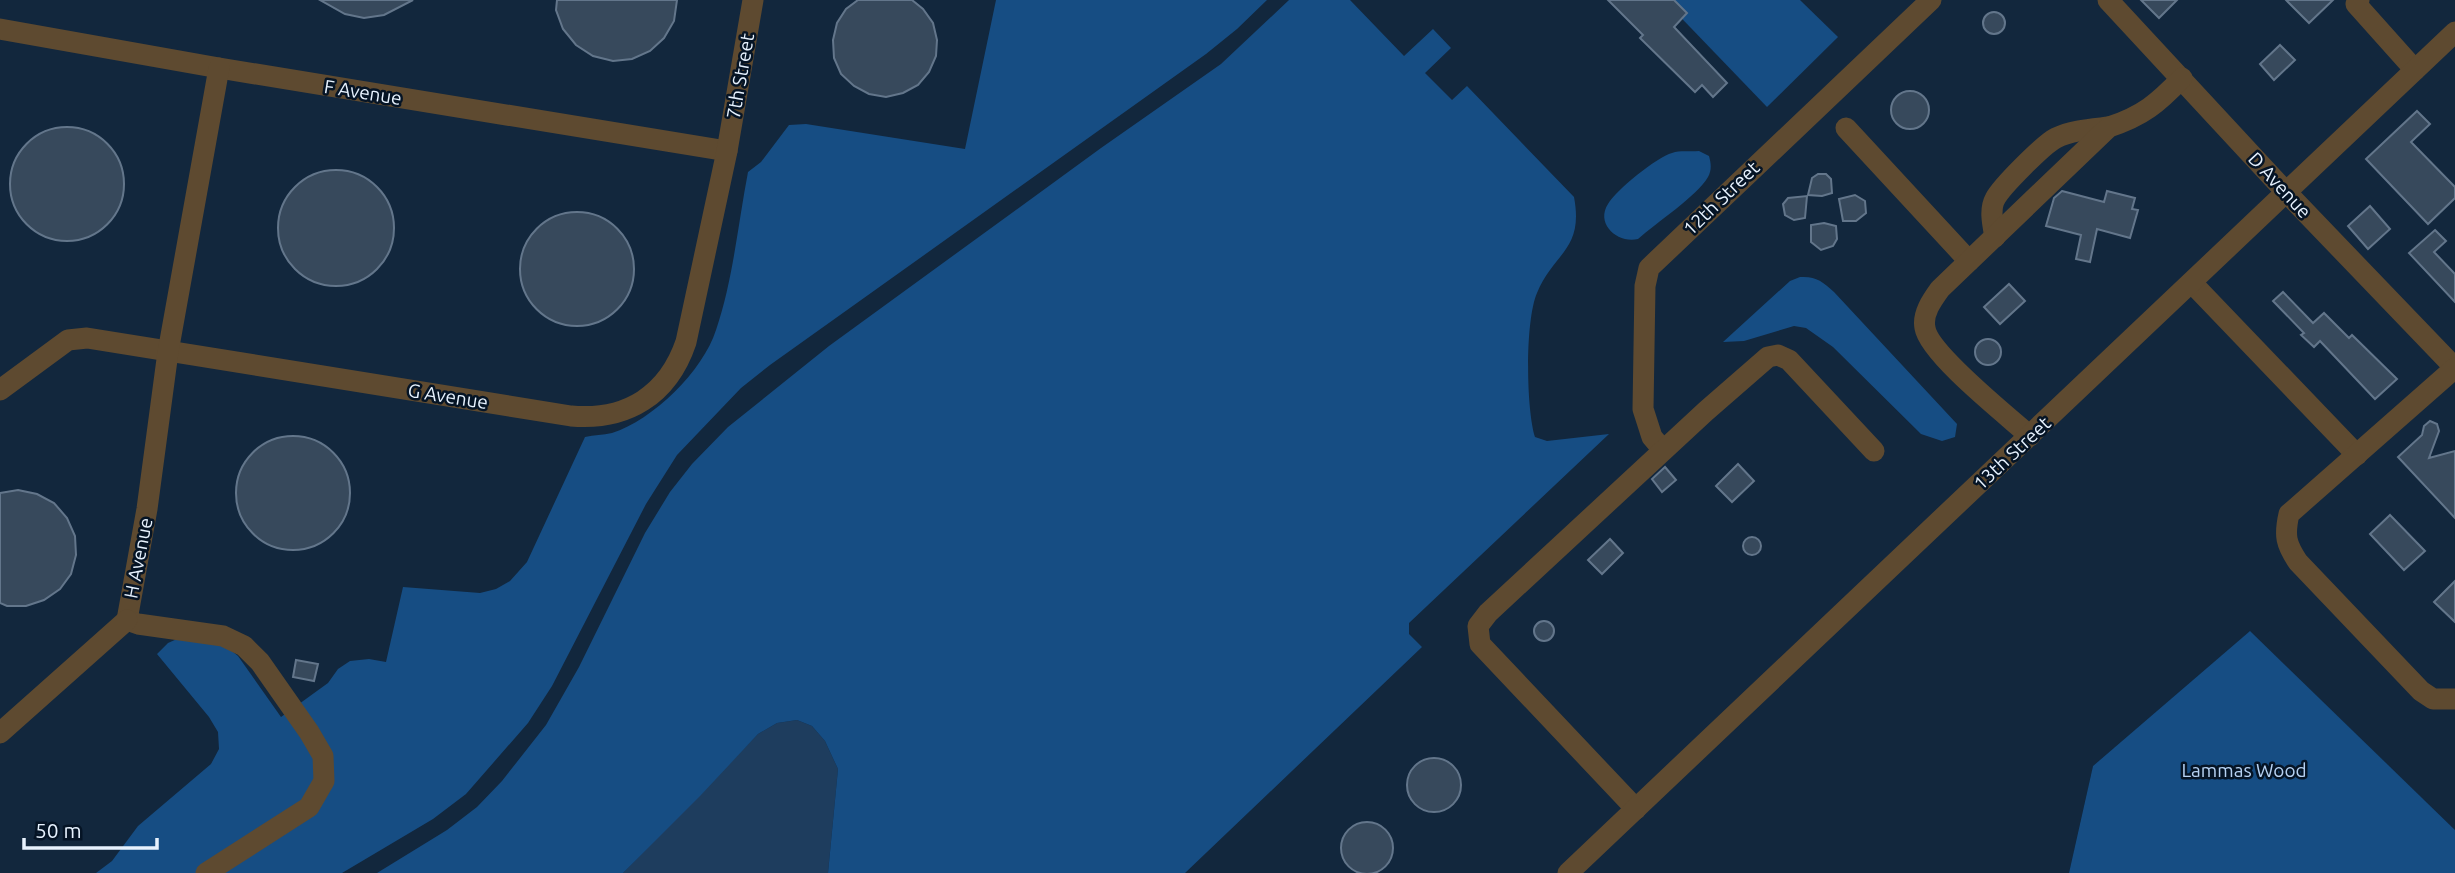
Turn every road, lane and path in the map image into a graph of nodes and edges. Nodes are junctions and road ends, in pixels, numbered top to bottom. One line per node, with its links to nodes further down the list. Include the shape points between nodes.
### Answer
1 (753, 0): 12 (lane, 7th Street)
2 (1931, 0): 21 (lane, 12th Street, via 1649,268 1642,402 1651,437)
3 (2108, 0): 9 (lane, D Avenue)
4 (2356, 1): 8 (lane)
5 (0, 29): 7 (lane, F Avenue)
6 (2455, 32): 8 (lane, 13th Street)
7 (219, 68): 12 (lane, F Avenue); 17 (lane, H Avenue)
8 (2416, 70): 13 (lane, 13th Street)
9 (2182, 78): 10 (lane, via 2142,114); 13 (lane, D Avenue)
10 (2109, 127): 14 (lane); 14 (lane, via 2066,134 2045,147 1995,200)
11 (1846, 128): 15 (lane)
12 (727, 151): 17 (lane, G Avenue, via 682,355 655,391 622,411 600,417 571,415)
13 (2286, 192): 16 (lane, 13th Street); 18 (lane, D Avenue)
14 (1995, 237): 15 (lane)
15 (1969, 261): 20 (lane, via 1933,298 1925,319 1927,335 1953,366)
16 (2192, 283): 20 (lane, 13th Street); 23 (lane)
17 (169, 352): 19 (lane, G Avenue, via 76,338); 24 (lane, H Avenue)
18 (2455, 368): 23 (lane)
19 (0, 390)
20 (2030, 436): 27 (lane, 13th Street)
21 (1663, 450): 22 (lane, via 1768,357 1778,355 1789,360); 27 (lane, via 1478,626 1480,644)
22 (1874, 451)
23 (2357, 454): 25 (lane, via 2289,514 2285,532 2290,549 2421,691 2433,699)
24 (127, 620): 26 (lane); 28 (lane, H Avenue, via 223,636 244,646 260,662 323,756 324,781 309,807)
25 (2455, 699)
26 (0, 733)
27 (1636, 809): 29 (lane, 13th Street)
28 (206, 873)
29 (1568, 873)

